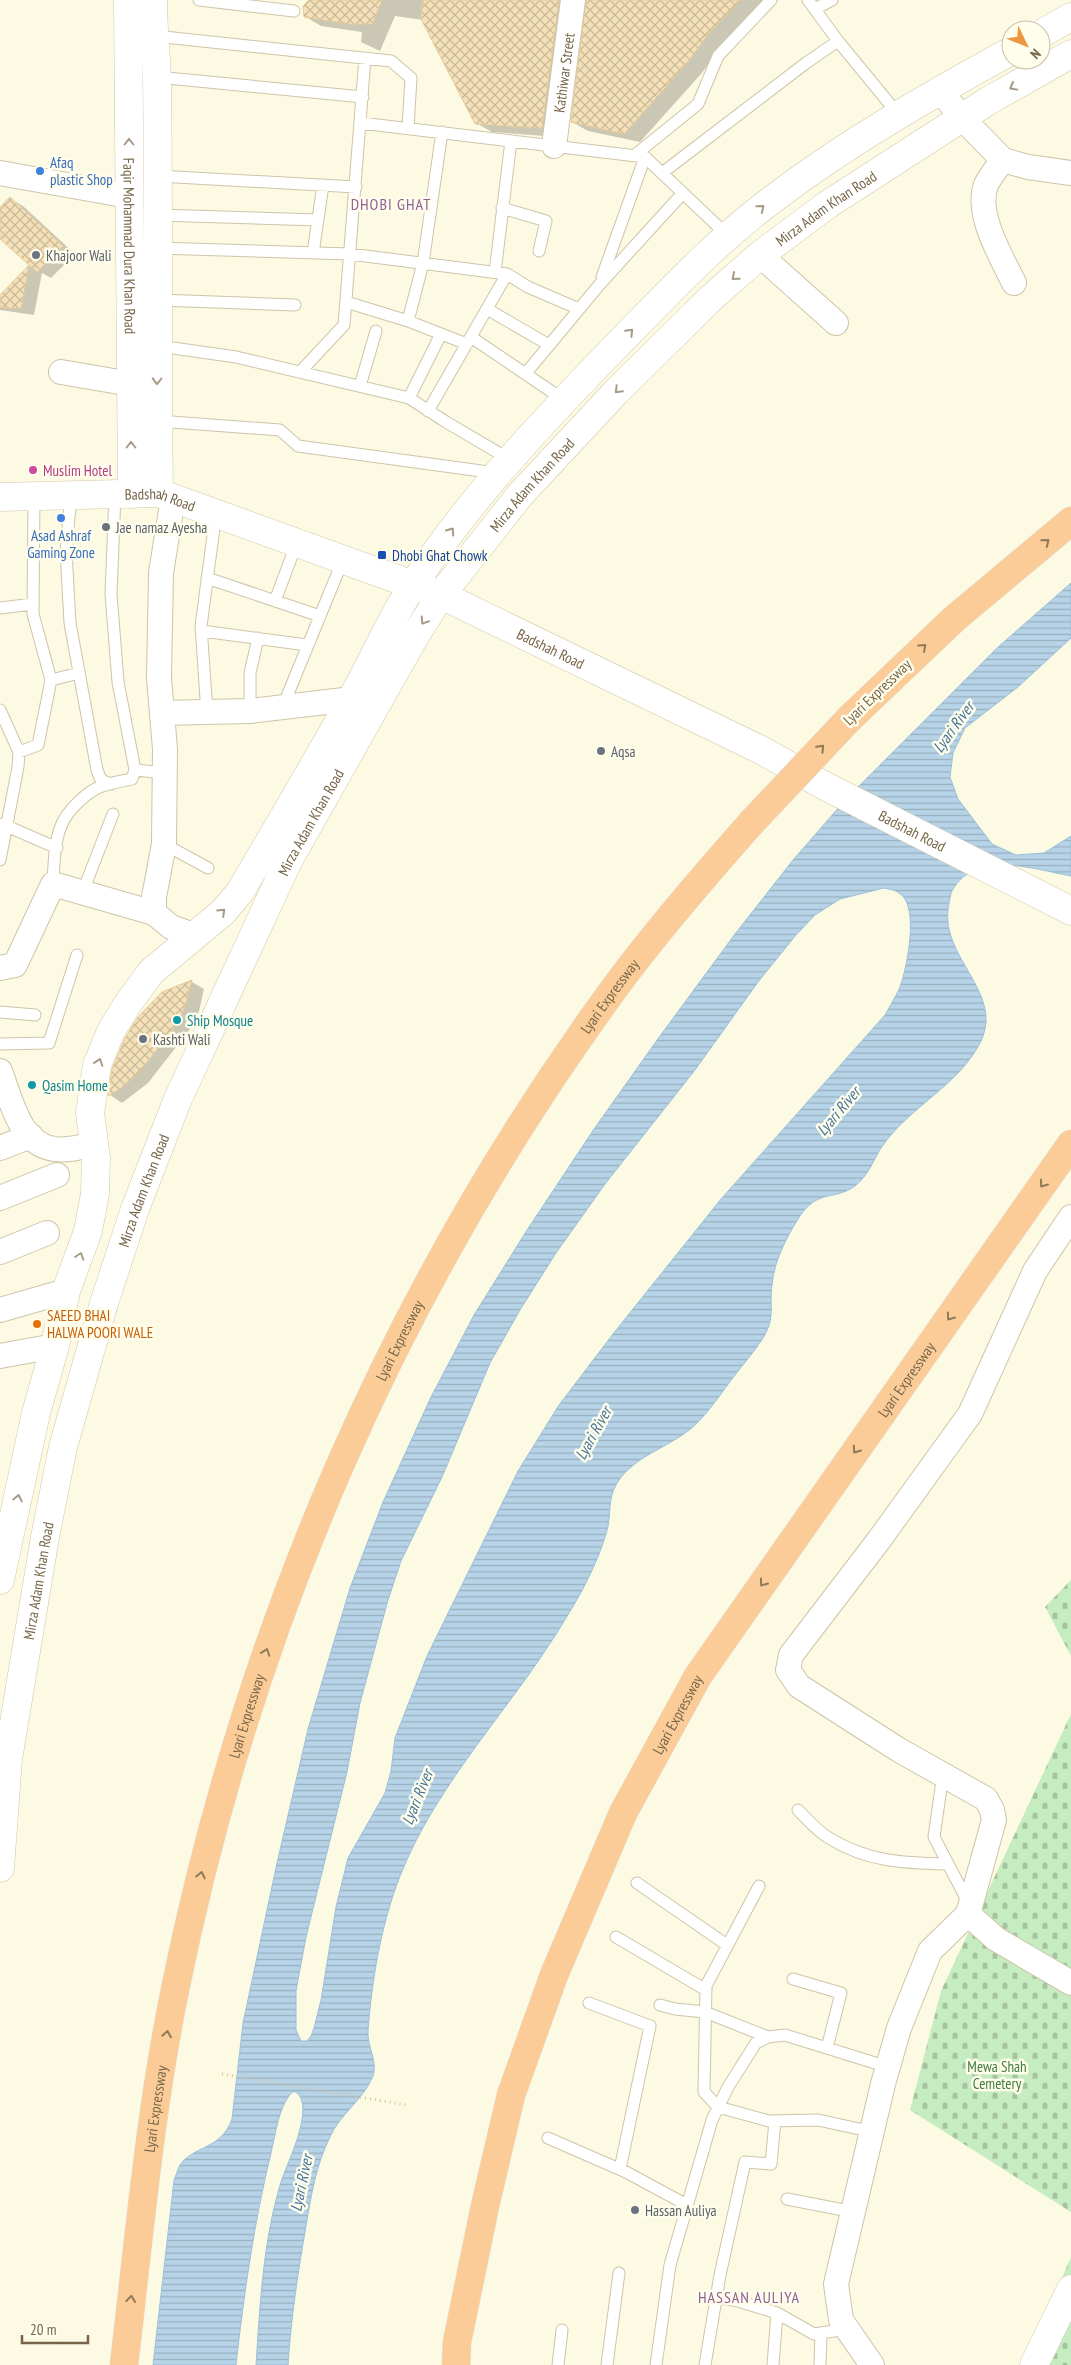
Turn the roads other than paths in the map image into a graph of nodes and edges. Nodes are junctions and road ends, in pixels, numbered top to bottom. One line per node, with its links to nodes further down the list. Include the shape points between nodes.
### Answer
1 (128, 0): 35 (main road, Faqir Mohammad Dura Khan Road, one-way to 1)
2 (153, 0): 11 (main road, Faqir Mohammad Dura Khan Road)
3 (199, 0): 8 (lane)
4 (573, 0): 25 (street, Kathiwar Street)
5 (771, 0): 26 (lane, via 718,56 698,104)
6 (832, 0): 7 (lane)
7 (812, 5): 12 (lane)
8 (294, 12)
9 (1071, 17): 10 (main road)
10 (1051, 28)
11 (153, 36): 15 (lane); 16 (main road, Faqir Mohammad Dura Khan Road)
12 (838, 42): 19 (lane); 29 (lane)
13 (1071, 54): 20 (main road, Mirza Adam Khan Road, one-way to 20)
14 (1001, 56): 17 (main road, Mirza Adam Khan Road)
15 (365, 58): 18 (lane); 22 (lane, via 391,61 411,78)
16 (157, 77): 18 (lane); 31 (main road, Faqir Mohammad Dura Khan Road)
17 (940, 90): 19 (main road, Mirza Adam Khan Road); 20 (street)
18 (363, 97): 21 (lane)
19 (898, 114): 39 (main road, Mirza Adam Khan Road, one-way to 19, via 829,158)
20 (962, 118): 27 (street); 44 (main road, Mirza Adam Khan Road, via 827,205)
21 (361, 122): 22 (lane); 33 (lane)
22 (408, 128): 23 (lane)
23 (442, 132): 24 (lane); 45 (lane)
24 (511, 140): 25 (lane); 36 (lane)
25 (554, 146): 26 (lane)
26 (640, 156): 29 (lane); 49 (lane)
27 (1003, 160): 30 (street); 48 (street, via 986,186 984,207 991,235)
28 (0, 173): 35 (street)
29 (662, 173): 34 (lane)
30 (1071, 173)
31 (157, 176): 32 (lane); 37 (main road, Faqir Mohammad Dura Khan Road)
32 (323, 185): 33 (lane); 38 (lane)
33 (356, 187): 43 (lane)
34 (683, 193): 39 (lane); 49 (lane)
35 (129, 196): 65 (main road, Faqir Mohammad Dura Khan Road)
36 (502, 208): 41 (lane, via 546,220); 46 (lane)
37 (156, 215): 38 (lane); 40 (main road, Faqir Mohammad Dura Khan Road)
38 (318, 220): 42 (lane)
39 (727, 235): 68 (main road, Mirza Adam Khan Road, one-way to 39)
40 (157, 248): 42 (lane); 50 (main road, Faqir Mohammad Dura Khan Road)
41 (539, 251)
42 (313, 253): 43 (lane)
43 (350, 254): 45 (lane); 51 (lane)
44 (760, 255): 56 (street); 83 (main road, Mirza Adam Khan Road, one-way to 83, via 710,299 615,393 520,495)
45 (423, 263): 46 (lane); 55 (lane)
46 (495, 272): 47 (lane)
47 (508, 274): 53 (lane); 54 (lane, via 528,287)
48 (1014, 283)
49 (600, 284): 54 (lane)
50 (159, 300): 52 (lane); 61 (main road, Faqir Mohammad Dura Khan Road)
51 (346, 302): 55 (lane); 63 (lane, via 344,325)
52 (295, 305)
53 (487, 309): 59 (lane); 60 (lane)
54 (579, 309): 60 (lane)
55 (408, 321): 58 (lane)
56 (836, 323)
57 (376, 331): 66 (lane)
58 (441, 334): 59 (lane); 67 (lane)
59 (469, 340): 64 (lane); 69 (lane)
60 (549, 345): 64 (lane)
61 (158, 346): 63 (lane, via 236,357); 70 (main road, Faqir Mohammad Dura Khan Road, one-way to 70)
62 (61, 372): 65 (street)
63 (300, 372): 66 (lane)
64 (526, 373): 68 (lane)
65 (131, 384): 72 (main road, Faqir Mohammad Dura Khan Road, one-way to 65)
66 (360, 386): 67 (lane)
67 (409, 398): 69 (lane)
68 (564, 400): 71 (main road, Mirza Adam Khan Road)
69 (428, 411): 71 (lane)
70 (158, 421): 71 (lane, via 280,430 298,446); 74 (main road, Faqir Mohammad Dura Khan Road)
71 (503, 466): 82 (main road, Mirza Adam Khan Road, one-way to 71, via 459,520)
72 (124, 494): 73 (main road, Badshah Road); 74 (main road, Badshah Road); 100 (lane, via 111,594 118,682)
73 (70, 495): 75 (main road, Badshah Road); 91 (lane, via 66,551 70,623)
74 (166, 495): 77 (main road, Badshah Road); 97 (street, via 158,678)
75 (34, 496): 76 (main road, Badshah Road); 85 (lane)
76 (0, 497)
77 (216, 513): 79 (main road, Badshah Road); 81 (lane)
78 (1071, 521): 168 (highway, Lyari Expressway, one-way to 78, bridge, via 142,2198 162,2059 177,1977 209,1840 251,1695 301,1554 392,1349 498,1160 618,983 706,875 850,718 954,619)
79 (297, 542): 80 (main road, Badshah Road); 84 (lane)
80 (343, 558): 82 (main road, Badshah Road); 87 (lane)
81 (207, 578): 84 (lane); 88 (lane)
82 (413, 585): 83 (main road, Badshah Road); 93 (main road, Mirza Adam Khan Road)
83 (441, 595): 111 (main road, Badshah Road, via 763,752); 138 (main road, Mirza Adam Khan Road, one-way to 138, via 382,691 288,861 177,1101 135,1209 104,1302 63,1447 8,1759)
84 (275, 601): 87 (lane)
85 (33, 604): 86 (lane); 92 (lane)
86 (0, 608)
87 (320, 616): 90 (lane)
88 (202, 631): 89 (lane); 98 (lane)
89 (258, 638): 90 (lane); 96 (lane, via 250,673)
90 (307, 645): 94 (lane)
91 (79, 672): 92 (lane); 102 (lane, via 98,770 101,780)
92 (51, 680): 99 (lane, via 38,744)
93 (352, 699): 94 (street); 113 (main road, Mirza Adam Khan Road, one-way to 93, via 223,912 240,892)
94 (283, 706): 96 (street)
95 (0, 710): 99 (lane)
96 (250, 710): 98 (street)
97 (162, 713): 98 (street); 101 (street)
98 (207, 713)
99 (19, 752): 104 (lane)
100 (136, 770): 101 (lane); 102 (lane, via 132,779)
101 (165, 773): 105 (street)
102 (111, 784): 106 (lane, via 101,786 71,812 61,826)
103 (113, 814): 110 (lane)
104 (3, 826): 106 (lane); 107 (lane)
105 (164, 844): 108 (lane); 112 (street)
106 (57, 848): 109 (lane)
107 (0, 860)
108 (208, 868)
109 (53, 884): 110 (street); 115 (street, via 15,965)
110 (83, 891): 112 (street)
111 (1071, 911)
112 (154, 913): 113 (street, via 172,927)
113 (194, 935): 121 (main road, Mirza Adam Khan Road, one-way to 113, via 90,1113 97,1066 112,1031 151,972)
114 (77, 955): 118 (lane, via 49,1043)
115 (0, 968)
116 (0, 1012): 117 (lane)
117 (35, 1015)
118 (0, 1044)
119 (2, 1083): 120 (street, via 21,1127)
120 (31, 1136): 121 (street, via 54,1149); 123 (street)
121 (94, 1144): 129 (main road, Mirza Adam Khan Road, one-way to 121, via 88,1231 95,1194)
122 (1071, 1144): 169 (highway, Lyari Expressway, one-way to 169, via 698,1676 623,1813 554,1974 511,2095 457,2342)
123 (0, 1148)
124 (57, 1175): 125 (street)
125 (0, 1198)
126 (1071, 1217): 135 (street, via 1035,1271 970,1414 790,1655 788,1670 799,1686)
127 (47, 1233): 128 (street)
128 (0, 1252)
129 (66, 1291): 130 (street); 131 (main road, Mirza Adam Khan Road)
130 (0, 1310)
131 (55, 1346): 132 (street); 133 (main road, Mirza Adam Khan Road, one-way to 131)
132 (0, 1356)
133 (5, 1524): 134 (main road, Mirza Adam Khan Road)
134 (0, 1580)
135 (943, 1774): 137 (lane, via 934,1836); 141 (street, via 986,1800 994,1820)
136 (798, 1810): 137 (lane, via 827,1838 865,1856 899,1863)
137 (947, 1864): 141 (lane)
138 (0, 1868)
139 (637, 1884): 143 (lane)
140 (758, 1886): 143 (lane)
141 (969, 1910): 145 (street, via 996,1939); 152 (street, via 930,1951 899,2028)
142 (616, 1937): 146 (lane)
143 (727, 1945): 146 (lane)
144 (793, 1979): 151 (lane, via 841,1993)
145 (1071, 1983)
146 (706, 1990): 149 (lane)
147 (589, 2003): 157 (lane, via 650,2026)
148 (660, 2005): 149 (lane)
149 (706, 2012): 150 (lane); 153 (lane, via 704,2092)
150 (768, 2037): 151 (lane, via 785,2035); 153 (lane, via 756,2043)
151 (827, 2048): 152 (lane)
152 (888, 2067): 155 (street)
153 (718, 2107): 154 (lane); 159 (lane)
154 (775, 2121): 155 (lane, via 818,2120); 163 (lane, via 771,2164 745,2162)
155 (873, 2132): 160 (street)
156 (548, 2138): 157 (lane)
157 (620, 2169): 159 (lane)
158 (787, 2199): 160 (lane)
159 (687, 2205): 172 (lane, via 670,2265)
160 (854, 2212): 165 (street, via 836,2284 841,2320)
161 (619, 2273): 171 (lane)
162 (1071, 2288): 177 (main road)
163 (716, 2297): 164 (lane); 173 (lane)
164 (777, 2313): 167 (lane, via 814,2334); 174 (lane)
165 (847, 2329): 167 (lane); 176 (street)
166 (562, 2330): 170 (lane)
167 (821, 2333): 175 (lane)
168 (124, 2365)
169 (456, 2365)
170 (558, 2365)
171 (607, 2365)
172 (656, 2365)
173 (704, 2365)
174 (773, 2365)
175 (820, 2365)
176 (872, 2365)
177 (1034, 2365)

